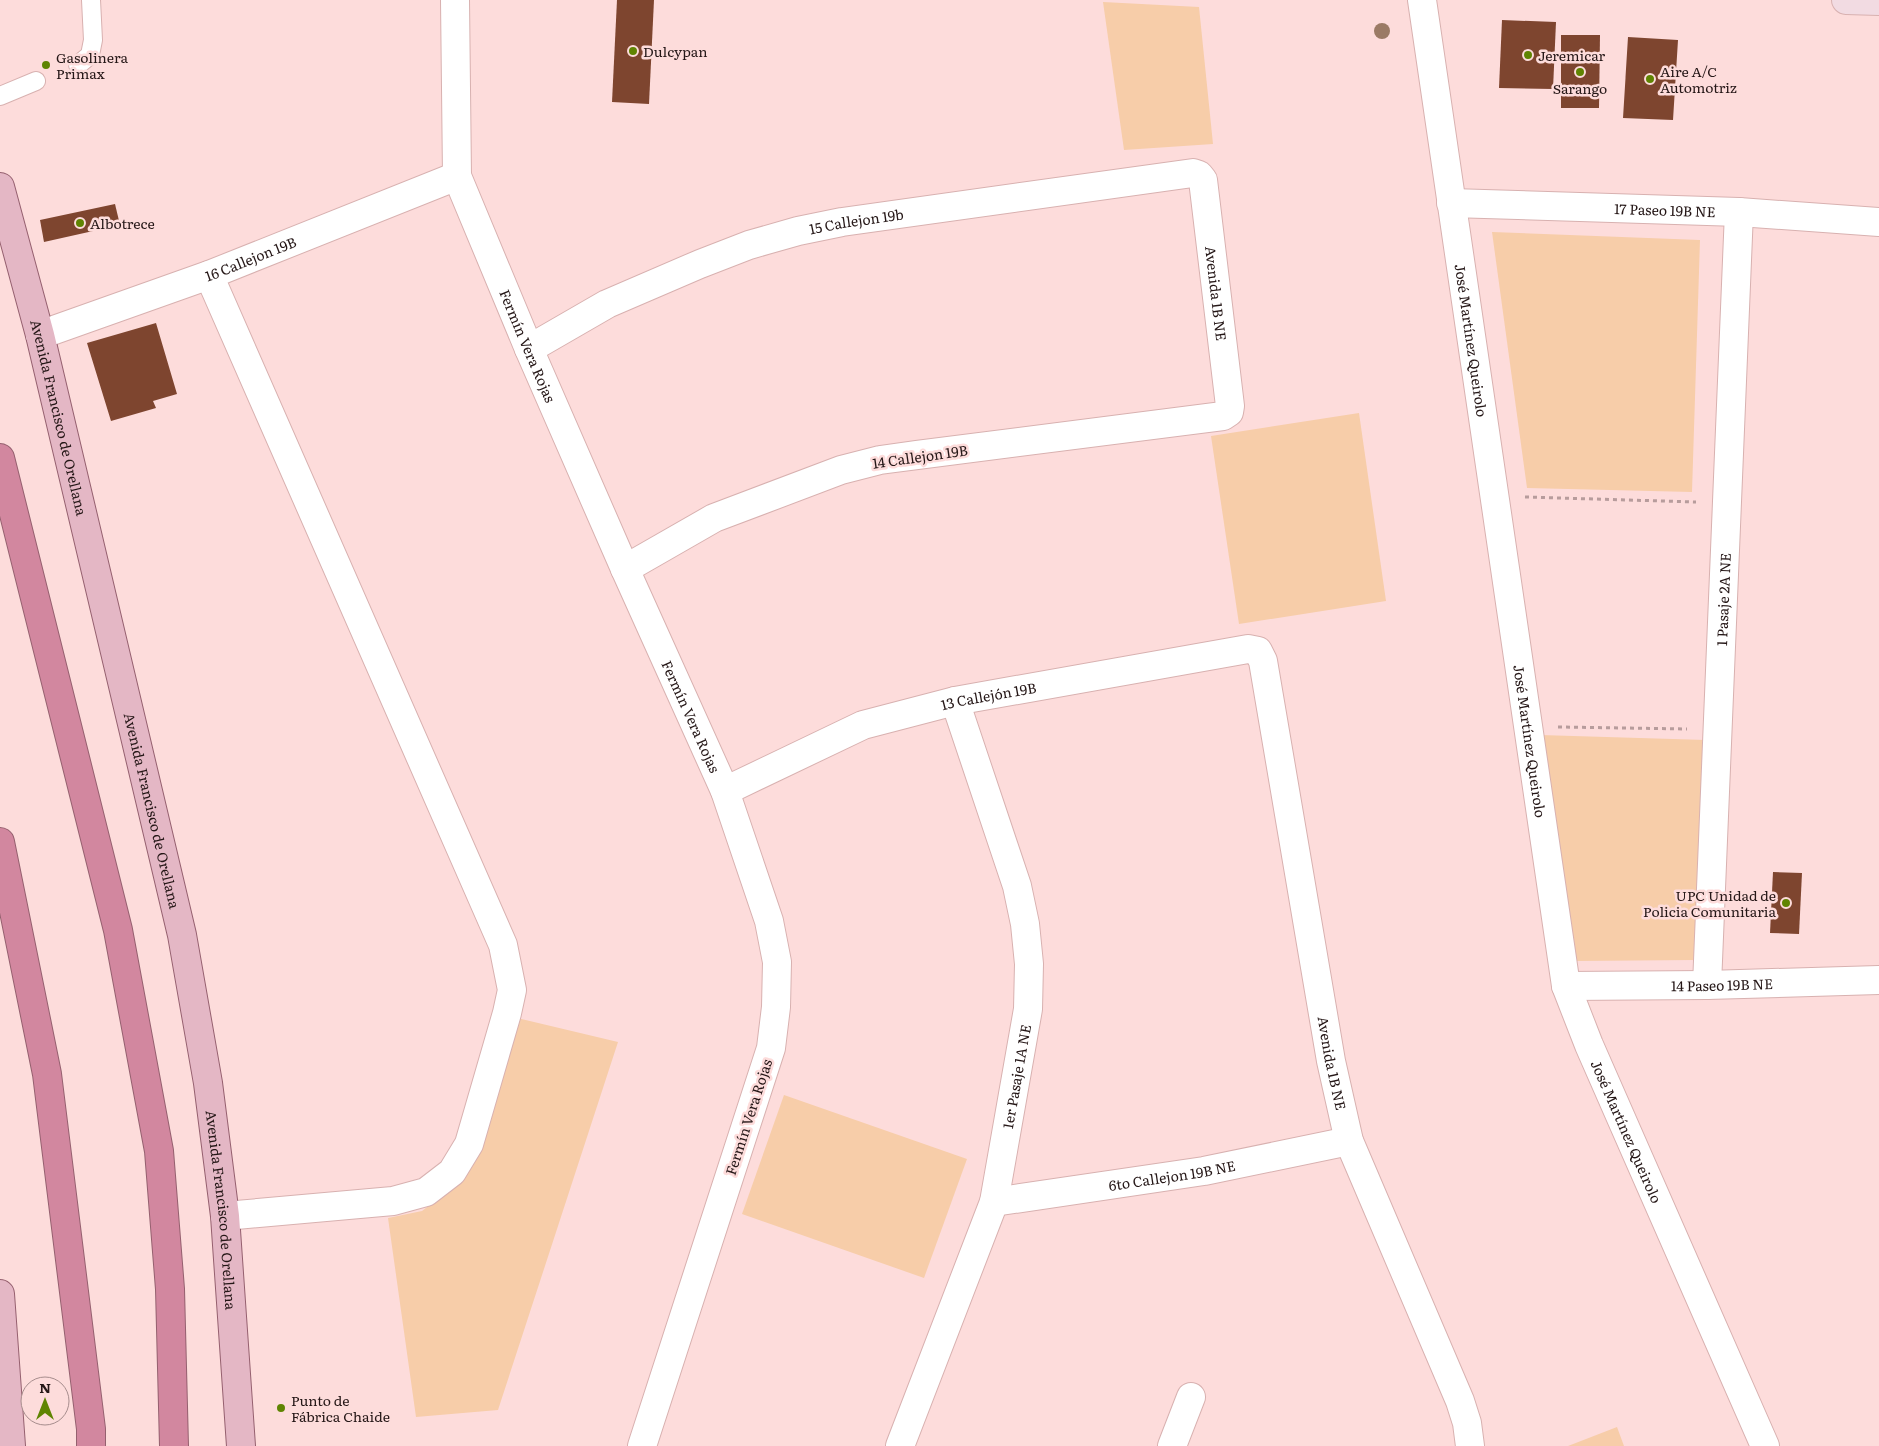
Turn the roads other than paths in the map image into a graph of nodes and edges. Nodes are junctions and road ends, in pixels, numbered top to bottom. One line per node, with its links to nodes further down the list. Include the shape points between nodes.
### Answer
1 (91, 0): 6 (lane, via 93,40 90,55)
2 (455, 0): 9 (street, Fermín Vera Rojas)
3 (1422, 0): 12 (street, José Martínez Queirolo)
4 (1846, 0): 5 (main road)
5 (1879, 1)
6 (78, 65)
7 (36, 81): 8 (lane)
8 (0, 96)
9 (457, 176): 15 (street, 16 Callejon 19B); 17 (street, Fermín Vera Rojas)
10 (1203, 180): 17 (street, 15 Callejon 19b, via 1193,173 842,222 798,231 749,245 607,304); 18 (street, Avenida 1B NE)
11 (0, 187): 16 (main road, Avenida Francisco de Orellana)
12 (1451, 203): 13 (street, 17 Paseo 19B NE); 27 (street, José Martínez Queirolo)
13 (1739, 212): 14 (street, 17 Paseo 19B NE); 26 (street, 1 Pasaje 2A NE)
14 (1879, 222)
15 (209, 275): 16 (street, 16 Callejon 19B); 30 (street, via 502,945 512,990 469,1144 452,1172 426,1192 393,1201)
16 (40, 335): 30 (main road, Avenida Francisco de Orellana, via 182,935 208,1082)
17 (529, 349): 20 (street, Fermín Vera Rojas)
18 (1230, 406): 20 (street, 14 Callejon 19B, via 1229,412 1223,416 880,460 841,470 714,518)
19 (0, 458): 36 (highway, via 118,930 159,1151 170,1289)
20 (625, 569): 23 (street, Fermín Vera Rojas)
21 (1263, 661): 22 (street, 13 Callejón 19B, via 1258,652 1248,649); 28 (street, Avenida 1B NE, via 1331,1061)
22 (955, 701): 23 (street, 13 Callejón 19B, via 863,725); 29 (street, 1er Pasaje 1A NE, via 1017,886 1029,964 1027,1018)
23 (725, 791): 38 (street, Fermín Vera Rojas, via 769,921 777,962 771,1048)
24 (0, 842): 35 (highway, via 47,1074)
25 (1879, 980): 26 (street, 14 Paseo 19B NE)
26 (1707, 985): 27 (street, 14 Paseo 19B NE)
27 (1566, 986): 42 (street, José Martínez Queirolo)
28 (1349, 1141): 29 (street, 6to Callejon 19B NE, via 1204,1171); 41 (street, Avenida 1B NE, via 1460,1401)
29 (994, 1202): 39 (street, 1er Pasaje 1A NE)
30 (225, 1216): 37 (main road, Avenida Francisco de Orellana)
31 (0, 1294): 33 (main road)
32 (1191, 1397): 40 (street)
33 (4, 1399): 34 (main road)
34 (11, 1446)
35 (91, 1446)
36 (174, 1446)
37 (241, 1446)
38 (642, 1446)
39 (900, 1446)
40 (1172, 1446)
41 (1470, 1446)
42 (1765, 1446)

